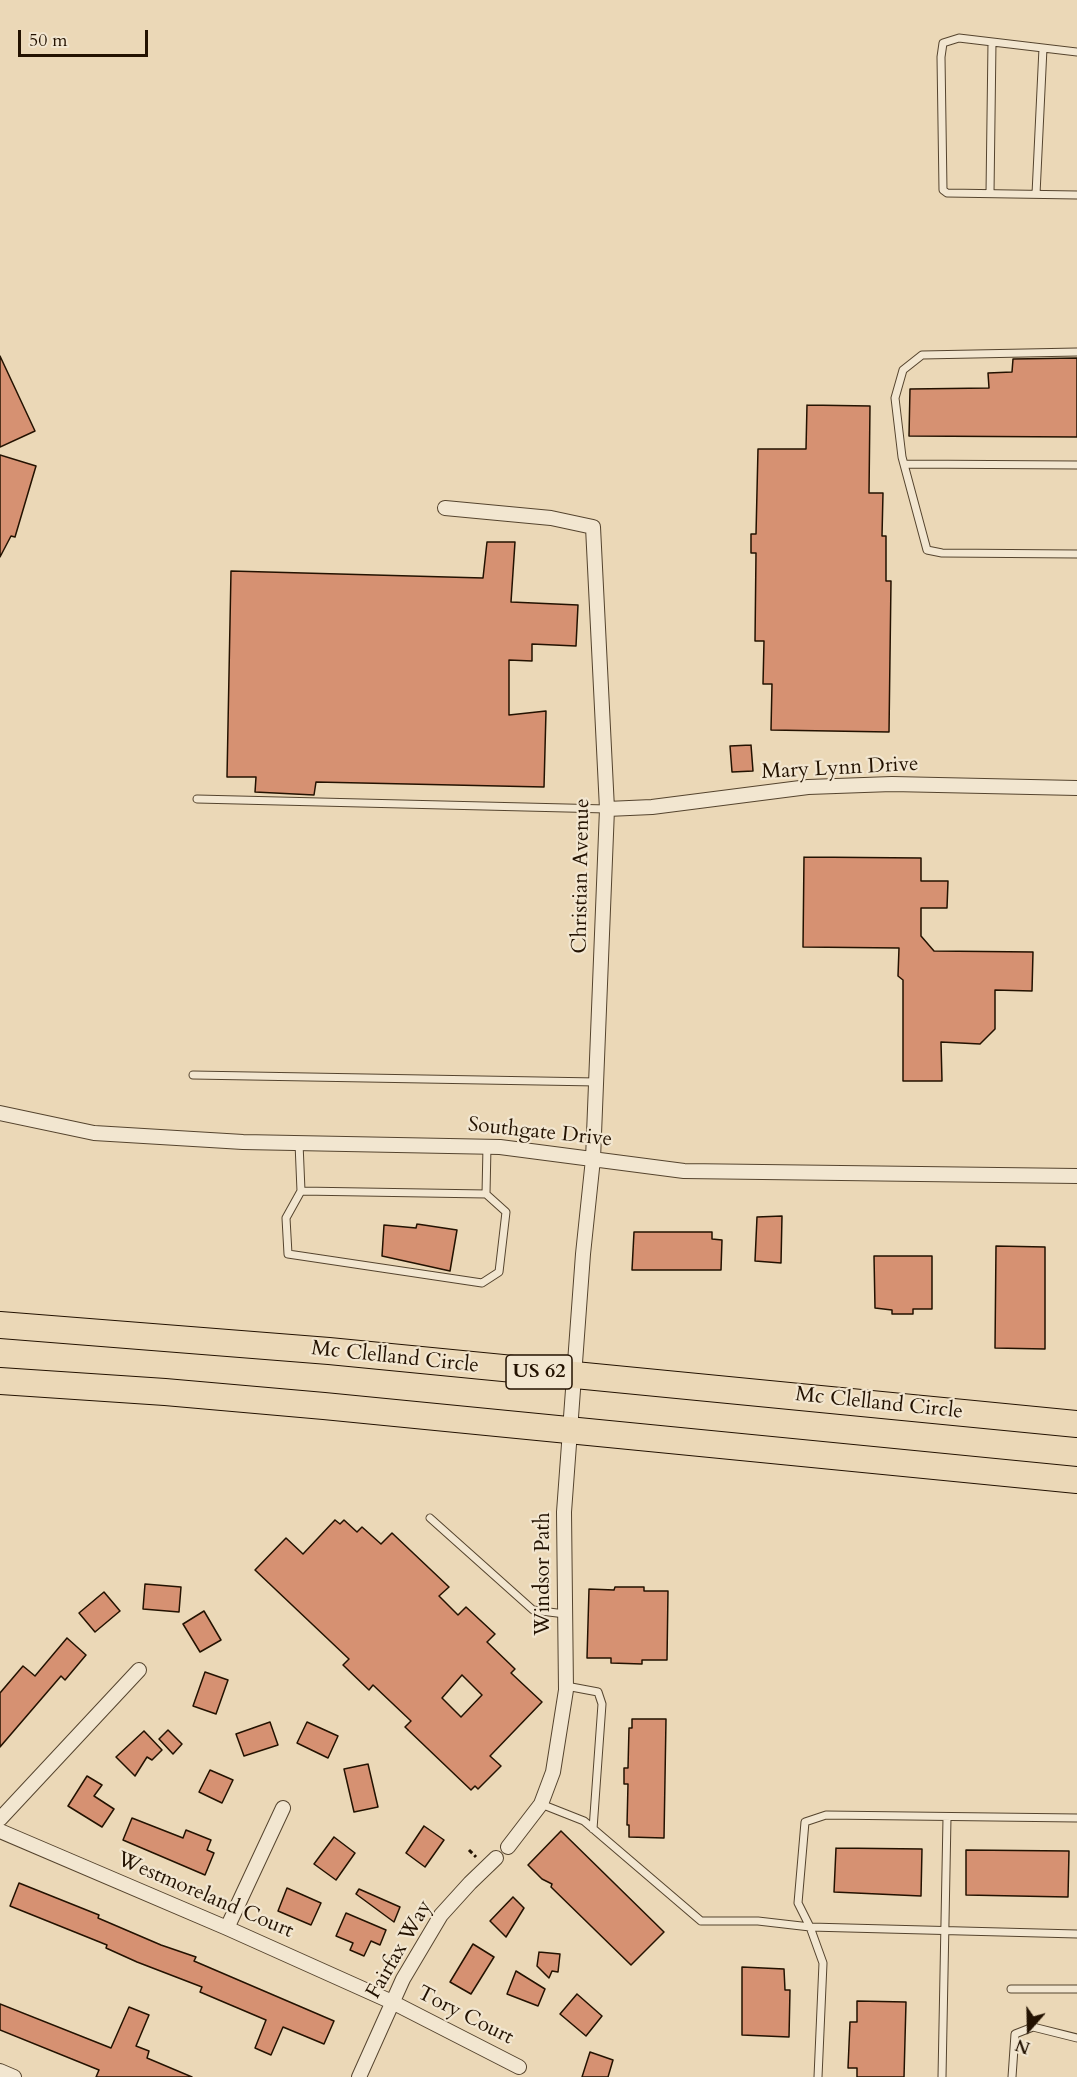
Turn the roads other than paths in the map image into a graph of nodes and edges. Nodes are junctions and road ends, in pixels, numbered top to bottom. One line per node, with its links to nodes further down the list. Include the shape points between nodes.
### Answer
1 (992, 42): 2 (lane); 4 (lane); 4 (lane, via 959,38 943,43 941,57 943,190)
2 (1043, 48): 3 (lane); 5 (lane)
3 (1077, 52)
4 (990, 193): 5 (lane)
5 (1036, 194): 6 (lane)
6 (1077, 195)
7 (1077, 352): 8 (lane, via 922,355 903,370 895,398)
8 (904, 464): 9 (lane); 11 (lane, via 927,550)
9 (1077, 465)
10 (445, 508): 14 (street, Christian Avenue, via 551,518 593,527)
11 (1077, 554)
12 (1077, 788): 14 (street, Mary Lynn Drive, via 892,784 808,787)
13 (197, 799): 14 (lane)
14 (607, 809): 16 (street, Christian Avenue)
15 (193, 1074): 16 (lane)
16 (597, 1082): 20 (street, Christian Avenue)
17 (0, 1113): 18 (street, Southgate Drive, via 94,1132)
18 (299, 1143): 19 (street, Southgate Drive); 22 (lane)
19 (487, 1146): 20 (street, Southgate Drive); 23 (lane)
20 (593, 1159): 21 (street, Southgate Drive, via 684,1171); 25 (street, Christian Avenue)
21 (1077, 1176)
22 (301, 1191): 23 (lane); 23 (lane, via 286,1218 288,1254 482,1283 499,1272 506,1212)
23 (486, 1194)
24 (0, 1325): 25 (highway, Mc Clelland Circle / US 62, via 259,1344)
25 (574, 1375): 27 (highway, Mc Clelland Circle / US 62); 28 (street, Windsor Path)
26 (0, 1381): 28 (highway, via 165,1392)
27 (1077, 1424)
28 (569, 1430): 29 (highway); 31 (street, Windsor Path, via 564,1512)
29 (1077, 1480)
30 (430, 1518): 31 (lane, via 533,1610)
31 (565, 1614): 33 (street, Windsor Path)
32 (139, 1670): 38 (street)
33 (566, 1686): 34 (street, Windsor Path, via 553,1772); 39 (lane, via 598,1692 602,1704)
34 (541, 1804): 39 (lane, via 584,1821); 41 (street)
35 (283, 1808): 43 (street)
36 (947, 1818): 37 (lane); 44 (lane, via 826,1815 805,1822 798,1904); 45 (lane)
37 (1077, 1818)
38 (0, 1819)
39 (592, 1829): 44 (lane, via 701,1921 758,1921)
40 (0, 1831): 43 (street, Westmoreland Court)
41 (508, 1847)
42 (496, 1858): 49 (street, Fairfax Way, via 441,1915)
43 (227, 1928): 49 (street, Westmoreland Court)
44 (810, 1928): 45 (lane); 55 (lane, via 823,1963)
45 (945, 1930): 46 (lane); 56 (lane)
46 (1077, 1934)
47 (1011, 1989): 48 (lane)
48 (1077, 1989)
49 (392, 2002): 51 (street, Tory Court); 54 (street, Fairfax Way)
50 (1077, 2038): 57 (lane, via 1034,2027 1015,2034)
51 (519, 2067)
52 (0, 2071): 53 (street)
53 (14, 2077)
54 (359, 2077)
55 (818, 2077)
56 (942, 2077)
57 (1012, 2077)

